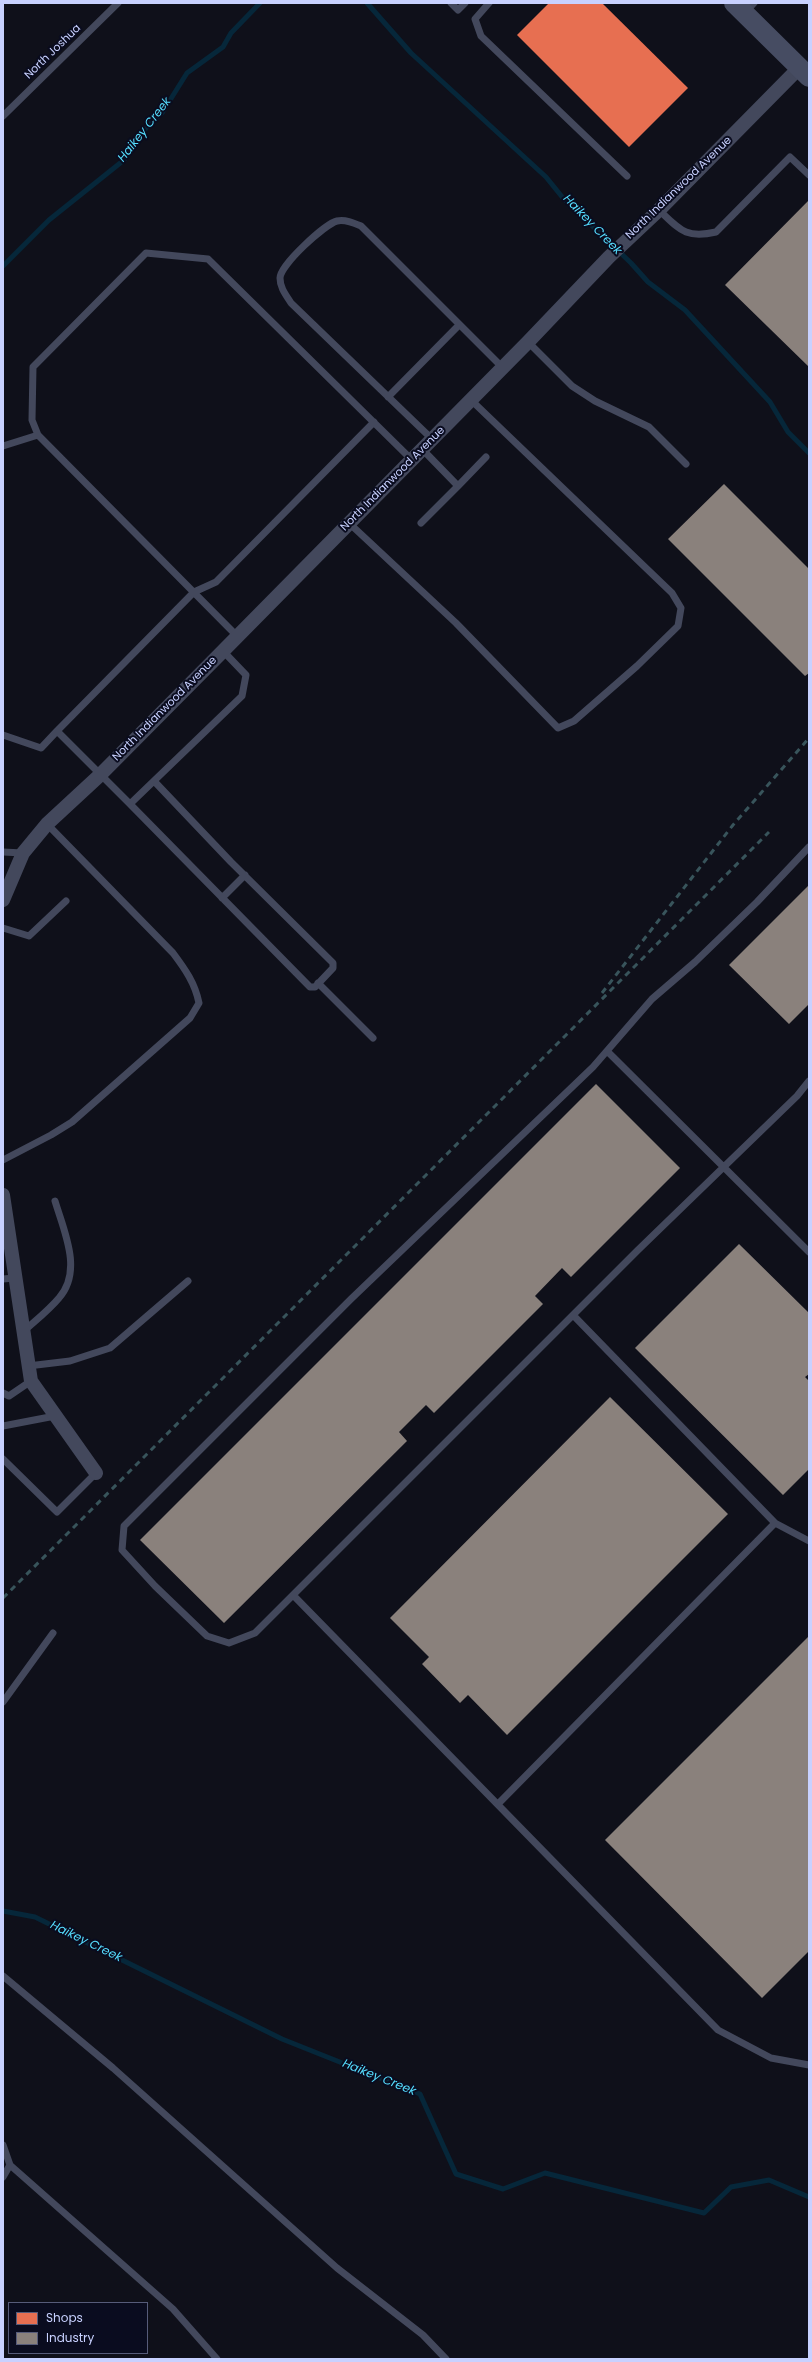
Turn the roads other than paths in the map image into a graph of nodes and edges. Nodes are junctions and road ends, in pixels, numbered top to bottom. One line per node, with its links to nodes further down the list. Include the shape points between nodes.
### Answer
1 (118, 3): 7 (lane, North Joshua)
2 (451, 3): 3 (lane, via 458,10)
3 (465, 3)
4 (489, 3): 9 (lane, via 475,19 481,36)
5 (745, 6): 6 (main road)
6 (804, 72): 10 (street, North Indianwood Avenue)
7 (3, 116)
8 (809, 175): 10 (lane, via 790,157 716,232 699,235 681,231)
9 (627, 176)
10 (659, 210): 12 (street, North Indianwood Avenue, via 609,257)
11 (459, 324): 13 (lane); 14 (lane); 14 (lane, via 361,226 351,221 339,220 326,226 285,266 280,276 282,288 291,303)
12 (528, 342): 13 (street, North Indianwood Avenue); 22 (lane, via 572,386 594,401 649,427)
13 (503, 368): 15 (street, North Indianwood Avenue)
14 (388, 397): 18 (lane)
15 (471, 400): 18 (street, North Indianwood Avenue); 24 (lane, via 672,593 681,608 678,626 574,721 558,728 456,623)
16 (374, 422): 17 (lane, via 208,259 146,253 33,367 32,420); 21 (lane); 26 (lane, via 216,582)
17 (38, 435): 19 (lane); 26 (lane)
18 (427, 444): 21 (street, North Indianwood Avenue); 23 (lane)
19 (3, 446)
20 (486, 457): 23 (lane)
21 (412, 460): 24 (street, North Indianwood Avenue)
22 (686, 464)
23 (458, 486): 25 (lane)
24 (349, 523): 27 (street, North Indianwood Avenue)
25 (421, 523)
26 (194, 592): 27 (lane); 29 (lane)
27 (237, 636): 28 (street, North Indianwood Avenue)
28 (223, 651): 31 (street, North Indianwood Avenue); 32 (lane, via 246,675 242,696)
29 (57, 731): 30 (lane, via 41,748); 31 (lane)
30 (3, 735)
31 (100, 774): 33 (lane); 34 (street, North Indianwood Avenue)
32 (154, 781): 33 (lane); 38 (lane)
33 (130, 804): 39 (lane)
34 (47, 824): 37 (street, North Indianwood Avenue); 47 (lane, via 173,953 188,972 196,988 199,1003 190,1018 72,1122)
35 (809, 847): 45 (lane, via 746,913 652,999)
36 (3, 852): 37 (lane)
37 (23, 853): 40 (street, North Indianwood Avenue)
38 (245, 875): 39 (lane); 43 (lane, via 333,963 333,968)
39 (222, 898): 43 (lane, via 310,987 315,987)
40 (3, 900)
41 (66, 901): 42 (lane, via 29,936)
42 (3, 928)
43 (318, 983): 44 (lane)
44 (373, 1038)
45 (607, 1051): 48 (lane); 66 (lane, via 124,1526 122,1550 207,1636 229,1643 255,1633)
46 (809, 1081): 48 (lane, via 797,1096)
47 (3, 1160)
48 (724, 1166): 52 (lane); 55 (lane)
49 (3, 1195): 51 (street)
50 (55, 1201): 56 (lane, via 71,1260 71,1278 60,1297)
51 (4, 1210): 53 (street)
52 (809, 1252)
53 (9, 1278): 56 (street)
54 (188, 1281): 57 (lane, via 110,1348 70,1362)
55 (573, 1315): 64 (lane); 66 (lane)
56 (23, 1333): 57 (street)
57 (28, 1366): 58 (street)
58 (31, 1381): 59 (lane, via 9,1396); 60 (street)
59 (3, 1393)
60 (56, 1416): 61 (lane); 63 (street)
61 (3, 1426)
62 (3, 1459): 63 (lane, via 57,1512)
63 (96, 1473)
64 (776, 1523): 65 (lane); 69 (lane)
65 (809, 1541)
66 (293, 1595): 69 (lane)
67 (53, 1633): 68 (lane)
68 (3, 1702)
69 (498, 1804): 71 (lane, via 718,2030 771,2058)
70 (3, 1976): 76 (lane, via 113,2068 337,2268 423,2335)
71 (809, 2065)
72 (3, 2145): 73 (lane)
73 (10, 2165): 74 (lane); 75 (lane, via 173,2309)
74 (3, 2177)
75 (217, 2359)
76 (446, 2359)

